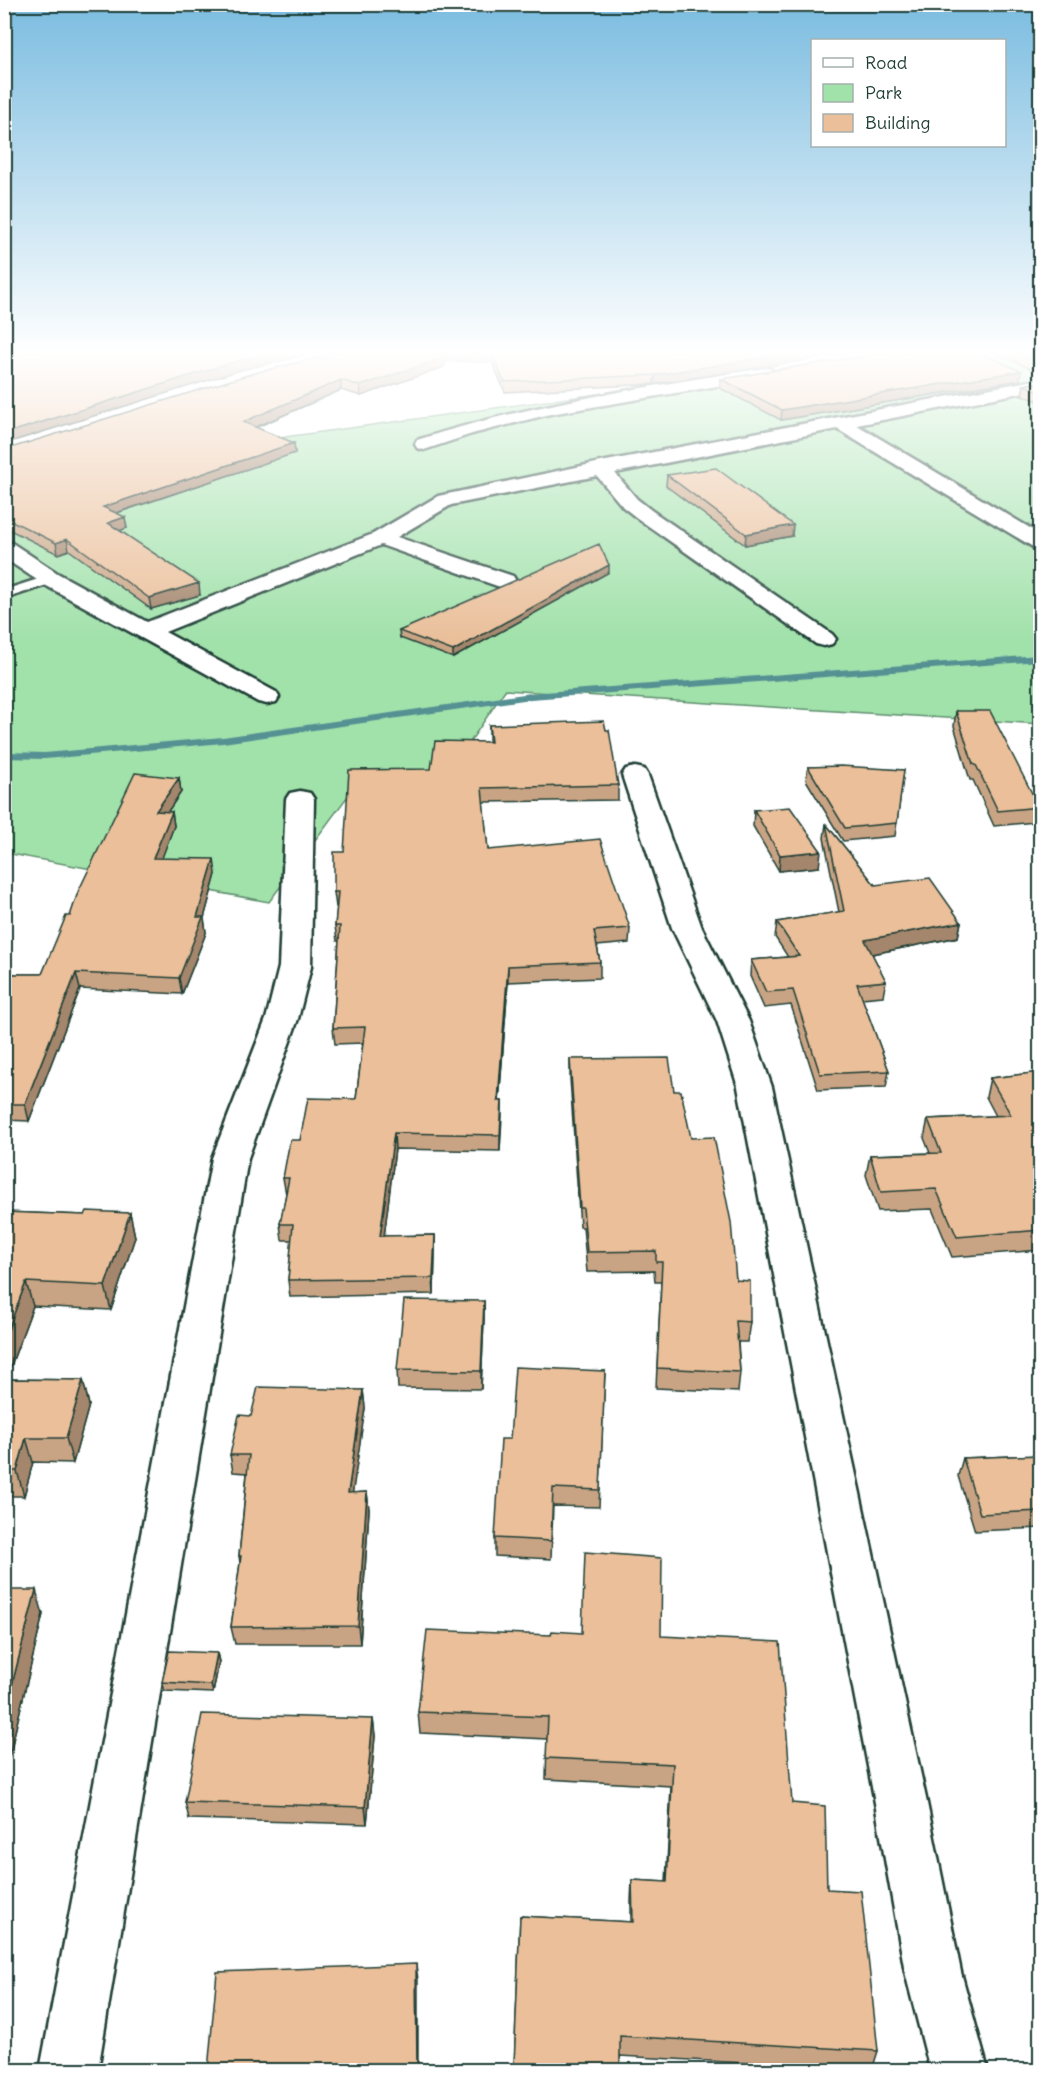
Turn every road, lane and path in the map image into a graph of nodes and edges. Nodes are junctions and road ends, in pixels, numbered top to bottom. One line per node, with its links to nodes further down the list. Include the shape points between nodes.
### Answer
1 (708, 448): 3 (street)
2 (882, 448): 5 (street)
3 (601, 468): 4 (street, via 445,500); 11 (street, via 644,514)
4 (380, 538): 8 (street); 10 (street)
5 (1041, 543)
6 (4, 548): 7 (street)
7 (51, 579): 9 (lane); 10 (street)
8 (505, 581)
9 (4, 595)
10 (146, 631): 12 (street)
11 (824, 639)
12 (267, 697)
13 (635, 775): 16 (street, via 687,928 733,1021 755,1087 933,1972)
14 (300, 799): 15 (street, via 295,966 282,1019 230,1158)
15 (69, 2070)
16 (959, 2070)

